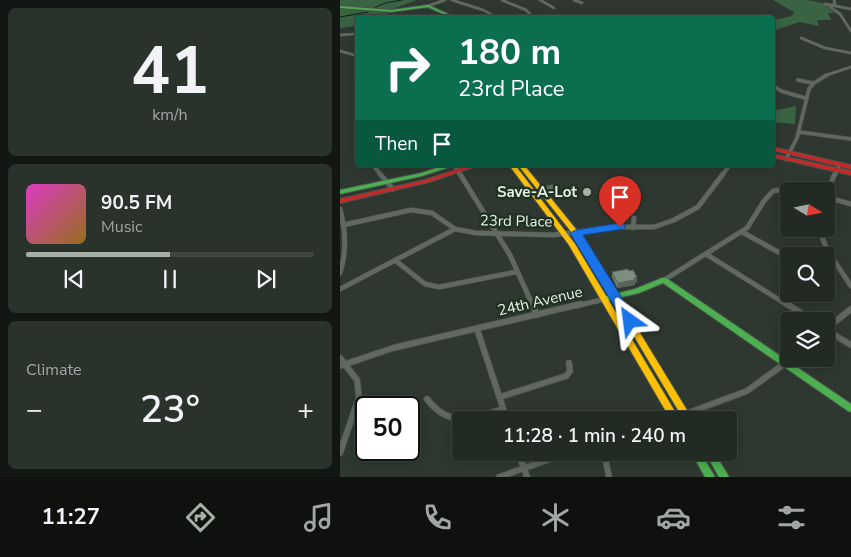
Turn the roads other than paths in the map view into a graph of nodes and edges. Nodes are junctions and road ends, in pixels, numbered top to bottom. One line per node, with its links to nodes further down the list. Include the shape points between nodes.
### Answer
1 (445, 0): 11 (street)
2 (452, 0): 16 (street)
3 (502, 0): 17 (street)
4 (540, 0): 12 (street)
5 (574, 0): 7 (street)
6 (834, 0): 9 (street)
7 (582, 3)
8 (825, 4): 9 (street)
9 (832, 5): 13 (street); 18 (street, via 830,7 840,14)
10 (340, 7): 11 (main road, via 388,12)
11 (426, 7): 14 (main road); 15 (main road)
12 (554, 8)
13 (851, 9)
14 (443, 15)
15 (448, 15)
16 (493, 15)
17 (531, 15)
18 (851, 31)
19 (355, 34): 20 (street)
20 (340, 35)
21 (801, 38): 23 (street, via 825,48)
22 (340, 51): 24 (street)
23 (851, 53)
24 (355, 55)
25 (851, 67): 27 (street, via 827,74)
26 (798, 80): 27 (street)
27 (812, 83): 29 (street)
28 (775, 87): 29 (street)
29 (806, 98): 30 (street)
30 (799, 132): 31 (street); 34 (street)
31 (851, 139)
32 (775, 150): 34 (main road)
33 (775, 155): 34 (main road)
34 (788, 156): 41 (main road)
35 (851, 166): 41 (main road)
36 (375, 167): 43 (street)
37 (454, 167): 43 (main road); 46 (main road); 60 (street)
38 (514, 167): 61 (main road)
39 (523, 167): 47 (main road)
40 (728, 167): 56 (street, 23rd Place, via 698,207 662,225)
41 (839, 168): 42 (main road); 44 (street)
42 (851, 174)
43 (388, 182): 46 (street); 49 (main road)
44 (832, 182)
45 (553, 187): 47 (street)
46 (393, 189): 51 (main road)
47 (541, 190): 59 (main road)
48 (780, 190): 58 (street, 24th Avenue, via 771,193)
49 (340, 192)
50 (835, 200): 52 (street)
51 (340, 201)
52 (851, 204)
53 (340, 209): 55 (street)
54 (634, 218): 56 (street)
55 (343, 225): 57 (street, 23rd Place, via 415,210 434,214); 63 (street)
56 (633, 228): 59 (street, 23rd Place, via 615,227)
57 (455, 229): 60 (street, 23rd Place); 67 (street)
58 (742, 232): 65 (street); 66 (street, 24th Avenue)
59 (576, 233): 61 (street, 23rd Place); 74 (main road)
60 (497, 234): 61 (street, 23rd Place); 69 (street)
61 (566, 234): 75 (main road)
62 (821, 238): 68 (street)
63 (346, 244): 64 (street); 70 (street)
64 (340, 247)
65 (780, 253)
66 (706, 254): 71 (street, 24th Avenue); 77 (street)
67 (396, 261): 69 (street, via 425,284 439,287); 73 (street)
68 (836, 265): 72 (street)
69 (516, 272): 78 (street)
70 (340, 273)
71 (664, 280): 74 (main road, 24th Avenue); 83 (main road)
72 (851, 286)
73 (340, 289)
74 (615, 296): 75 (main road, 24th Avenue); 93 (main road)
75 (605, 299): 78 (street, 24th Avenue); 92 (main road)
76 (851, 308): 79 (street)
77 (799, 312)
78 (537, 315): 80 (street, 24th Avenue)
79 (835, 321)
80 (477, 329): 84 (street, 24th Avenue); 88 (street)
81 (835, 335): 82 (street)
82 (851, 345)
83 (780, 356)
84 (341, 363): 95 (street, via 357,380 359,397)
85 (569, 363): 88 (street, via 570,371 566,376)
86 (780, 367): 94 (street, via 747,391)
87 (796, 367): 91 (main road)
88 (500, 397): 90 (street)
89 (427, 399): 90 (street, via 436,412 450,418 466,419)
90 (504, 409)
91 (851, 409)
92 (669, 411)
93 (683, 411)
94 (701, 411)
95 (340, 453)
96 (521, 461): 101 (street)
97 (546, 461): 101 (street)
98 (606, 461): 104 (street)
99 (700, 461): 105 (main road)
100 (714, 461): 106 (main road)
101 (524, 469): 102 (street); 103 (street)
102 (499, 477)
103 (527, 477)
104 (609, 477)
105 (710, 477)
106 (724, 477)

